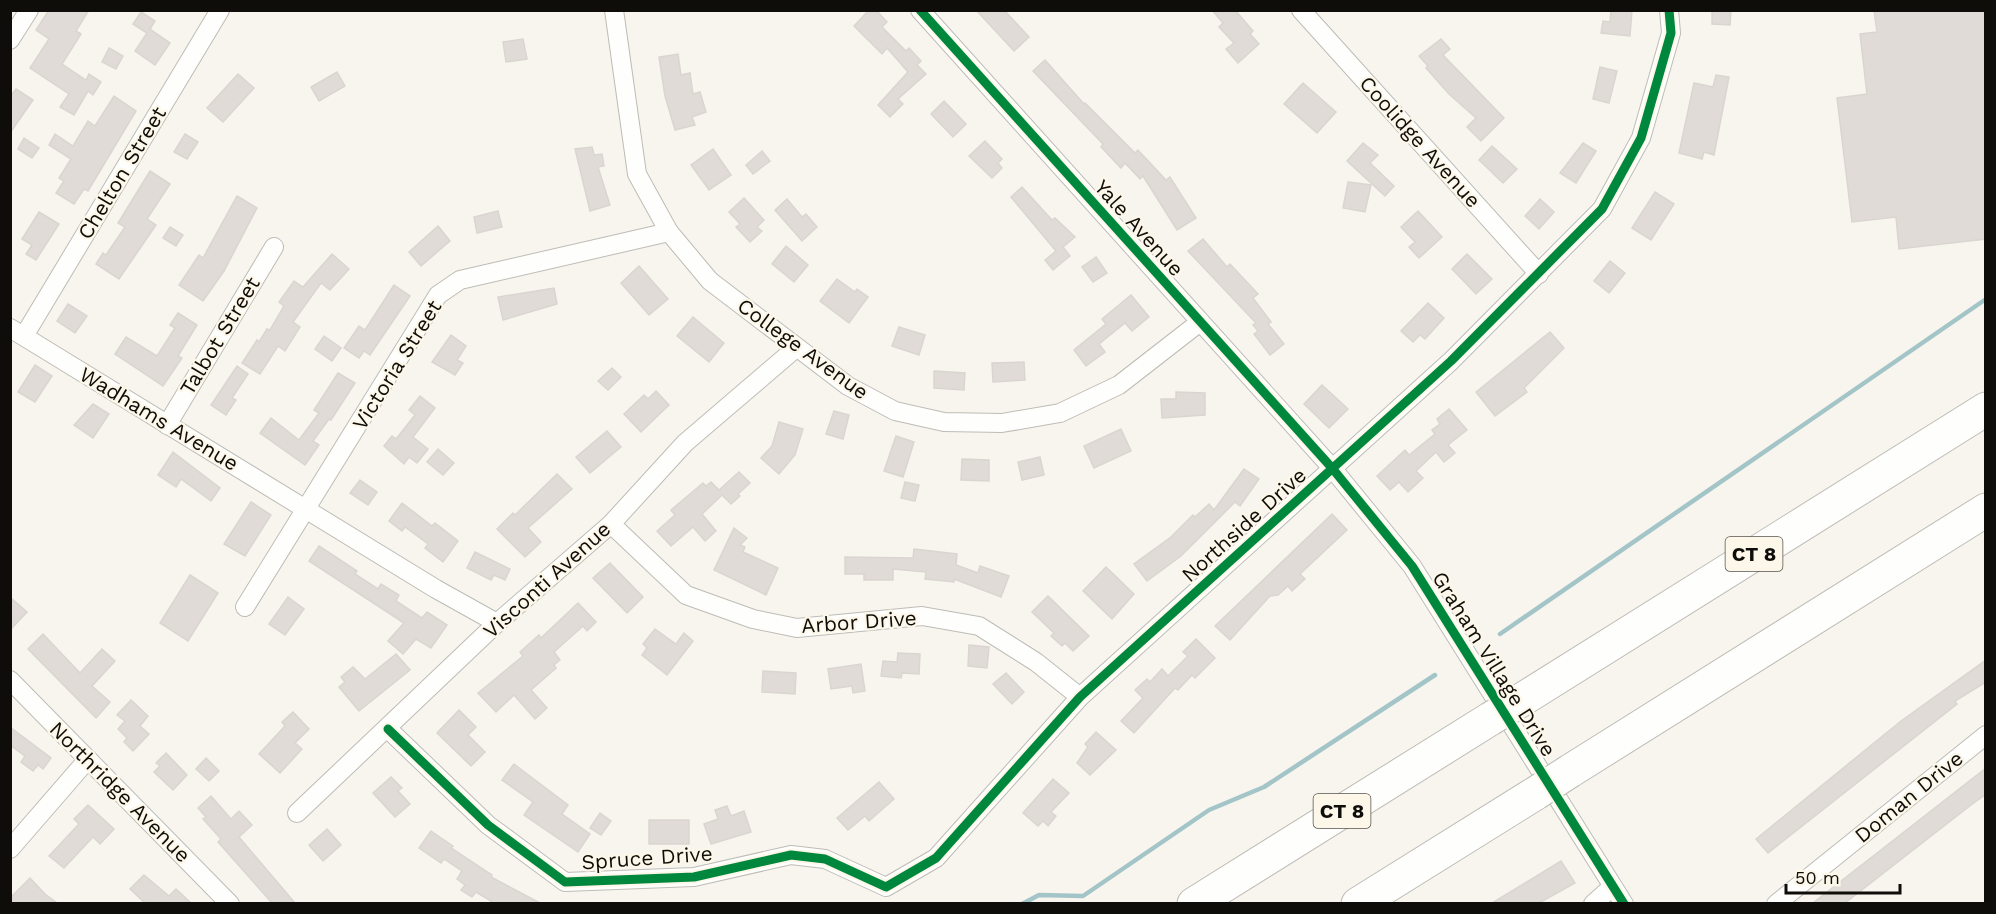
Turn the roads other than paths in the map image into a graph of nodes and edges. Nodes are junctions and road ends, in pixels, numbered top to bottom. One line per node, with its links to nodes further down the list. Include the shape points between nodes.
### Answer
1 (29, 10): 7 (street)
2 (220, 10): 12 (street, Chelton Street)
3 (614, 10): 8 (street, College Avenue, via 637,174)
4 (920, 10): 11 (street, Yale Avenue)
5 (1301, 10): 10 (street, Coolidge Avenue)
6 (1668, 10): 10 (street, Northside Drive, via 1671,33 1641,138 1602,209)
7 (10, 40)
8 (669, 232): 13 (street, College Avenue, via 710,281); 17 (street, Victoria Street, via 460,280 438,295)
9 (274, 247): 15 (street, Talbot Street)
10 (1539, 274): 16 (street, Northside Drive, via 1451,361)
11 (1200, 322): 13 (street, College Avenue, via 1119,385 1060,413 1002,423 944,422 895,411 848,386); 16 (street, Yale Avenue)
12 (17, 332): 15 (street, Wadhams Avenue)
13 (796, 348): 19 (street, Visconti Avenue, via 685,443)
14 (1986, 409): 32 (highway, CT 8, bridge)
15 (167, 424): 17 (street, Wadhams Avenue)
16 (1332, 468): 23 (street, Northside Drive); 30 (street, Graham Village Drive, via 1412,566)
17 (308, 510): 20 (street, Victoria Street); 21 (street, Wadhams Avenue)
18 (1986, 510): 33 (highway, bridge)
19 (611, 524): 21 (street, Visconti Avenue); 23 (street, Arbor Drive, via 686,595 753,619 797,628 922,616 979,626 1036,662)
20 (245, 607)
21 (497, 623): 24 (street, Visconti Avenue)
22 (10, 681): 26 (street, Northridge Avenue)
23 (1080, 698): 29 (street, Northside Drive, via 936,858)
24 (388, 729): 27 (street, Visconti Avenue); 29 (street, Spruce Drive, via 488,825 565,882 694,877 791,855 825,859)
25 (1986, 735): 36 (street, Doman Drive)
26 (88, 759): 28 (street); 31 (street, Northridge Avenue)
27 (297, 813)
28 (10, 849)
29 (886, 887)
30 (1612, 887): 34 (street); 35 (street, Graham Village Drive)
31 (230, 903)
32 (1194, 903)
33 (1358, 903)
34 (1593, 903)
35 (1624, 903)
36 (1776, 903)

